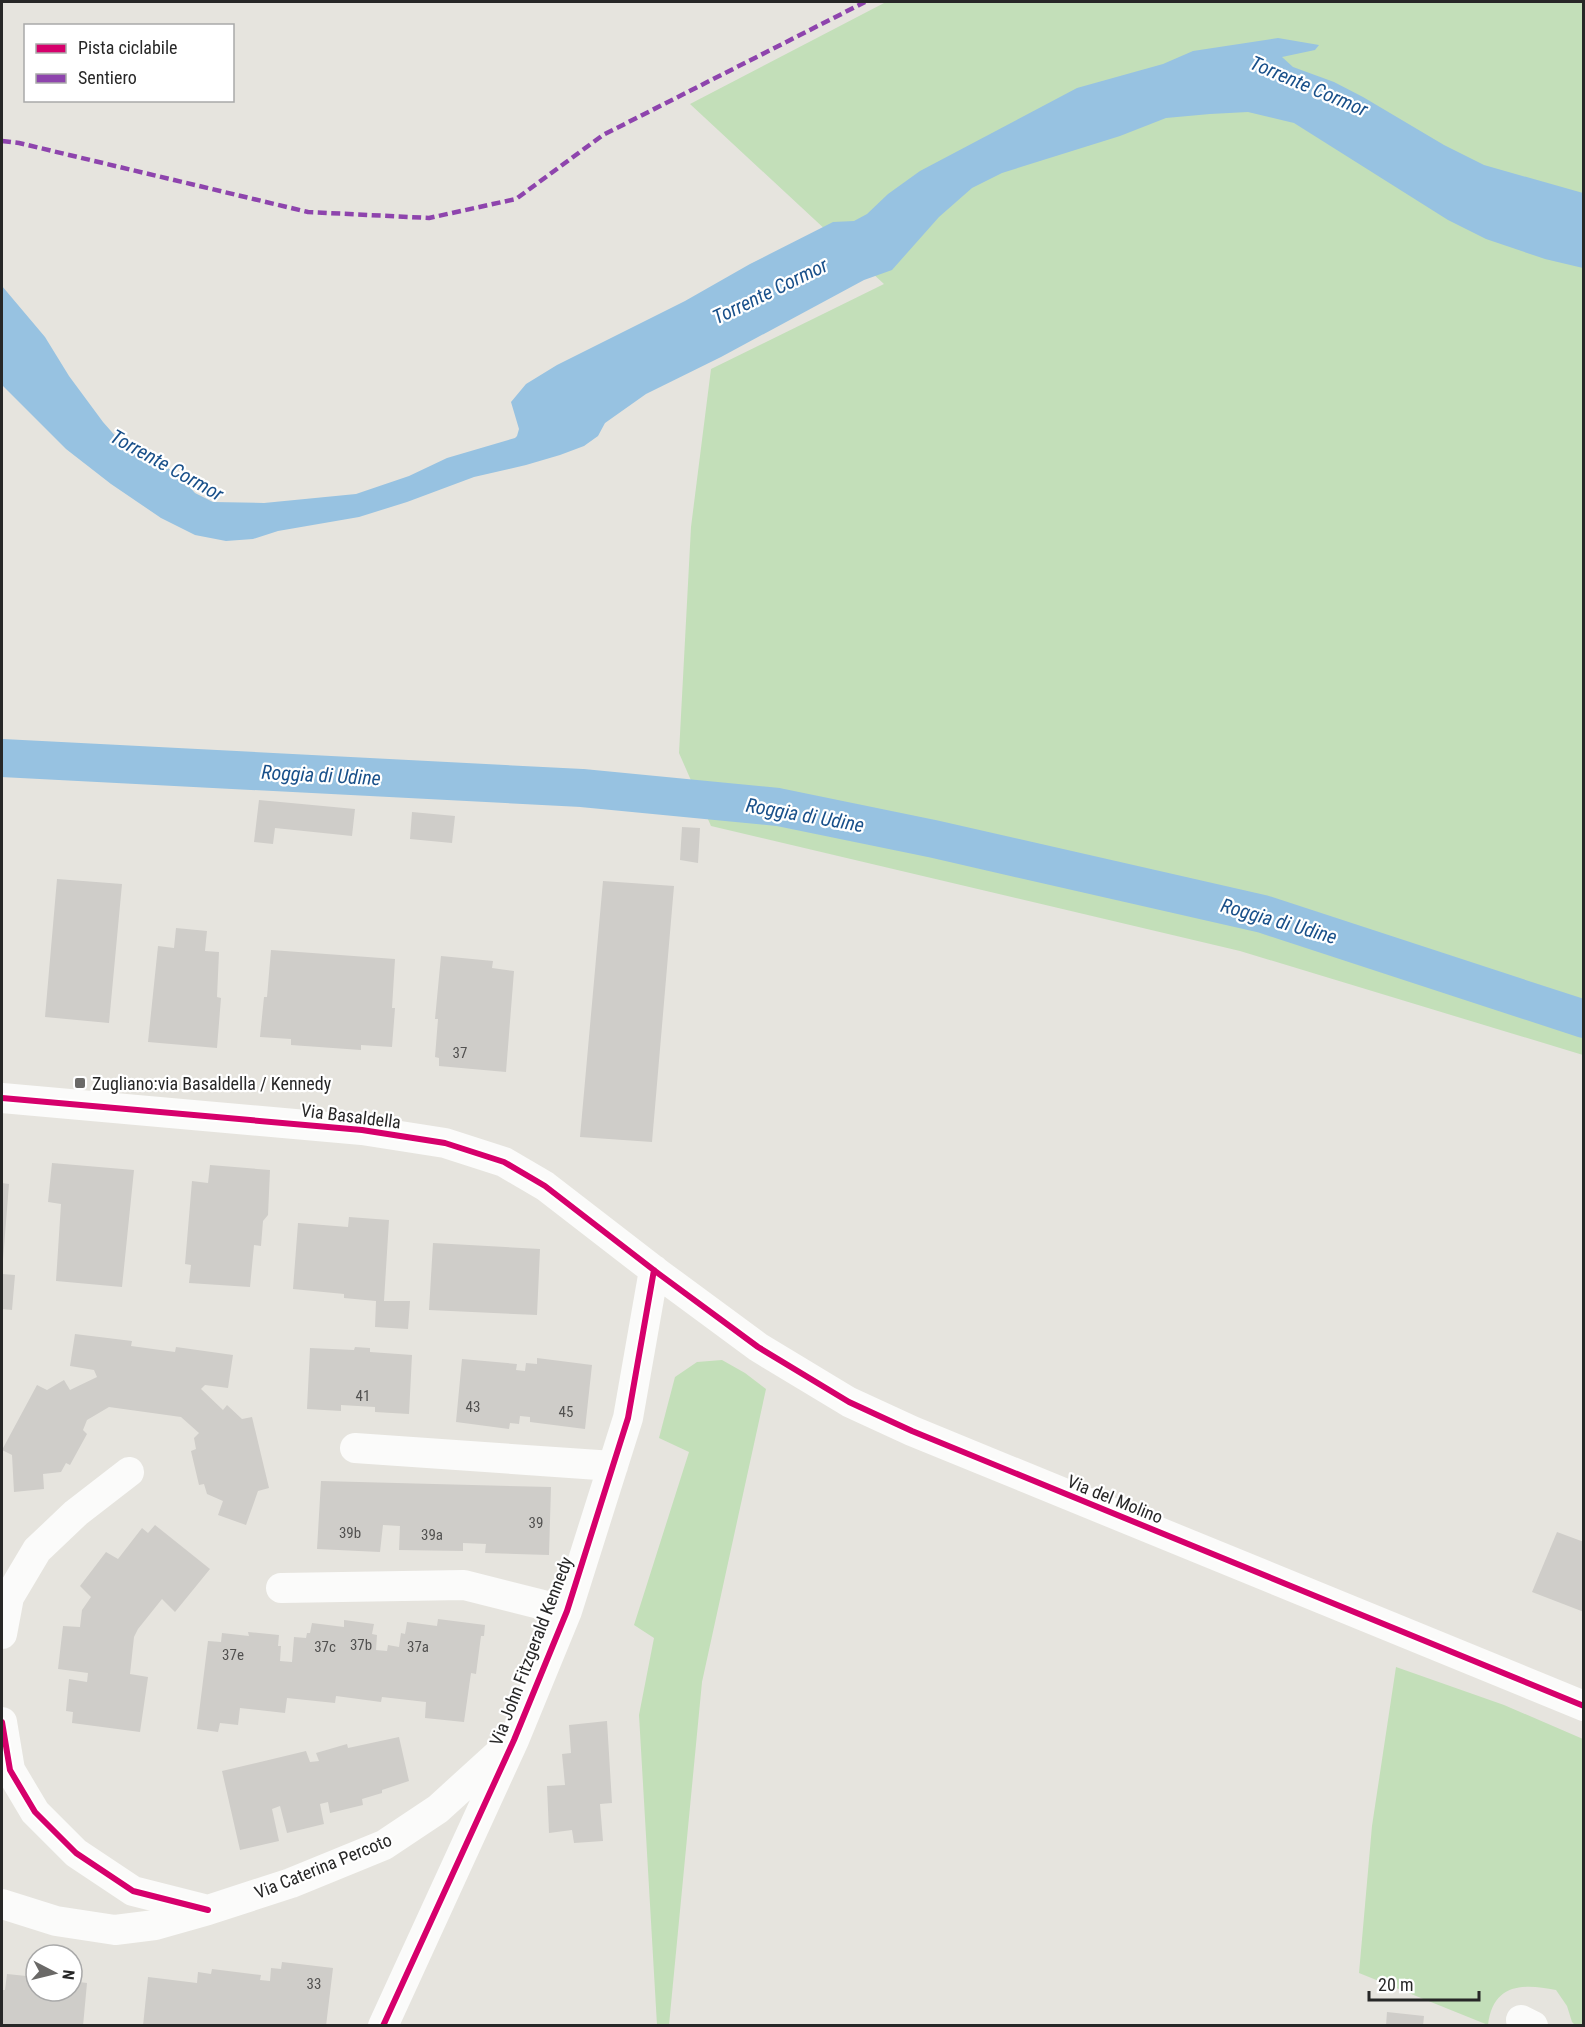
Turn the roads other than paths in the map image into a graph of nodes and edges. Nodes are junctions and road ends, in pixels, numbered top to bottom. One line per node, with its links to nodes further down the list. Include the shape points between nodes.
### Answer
1 (2, 1098): 2 (street, Via Basaldella, via 362,1130 445,1143 504,1162 545,1186)
2 (656, 1272): 4 (street, Via John Fitzgerald Kennedy, via 628,1418); 9 (street, Via del Molino, via 758,1347 870,1412)
3 (355, 1448): 4 (street)
4 (613, 1466): 7 (street, Via John Fitzgerald Kennedy)
5 (129, 1472): 8 (street, via 76,1513 37,1550 9,1597)
6 (281, 1588): 7 (street, Via John Fitzgerald Kennedy, via 464,1585)
7 (567, 1611): 11 (street, Via John Fitzgerald Kennedy)
8 (2, 1634)
9 (1584, 1706)
10 (2, 1722): 13 (street, via 10,1770 35,1812 76,1853 132,1891)
11 (514, 1740): 13 (street, Via Caterina Percoto, via 438,1809 384,1845 291,1883); 14 (street, Via John Fitzgerald Kennedy)
12 (2, 1904): 13 (street, Via Caterina Percoto, via 56,1921 116,1930 155,1925)
13 (208, 1910)
14 (383, 2025)

